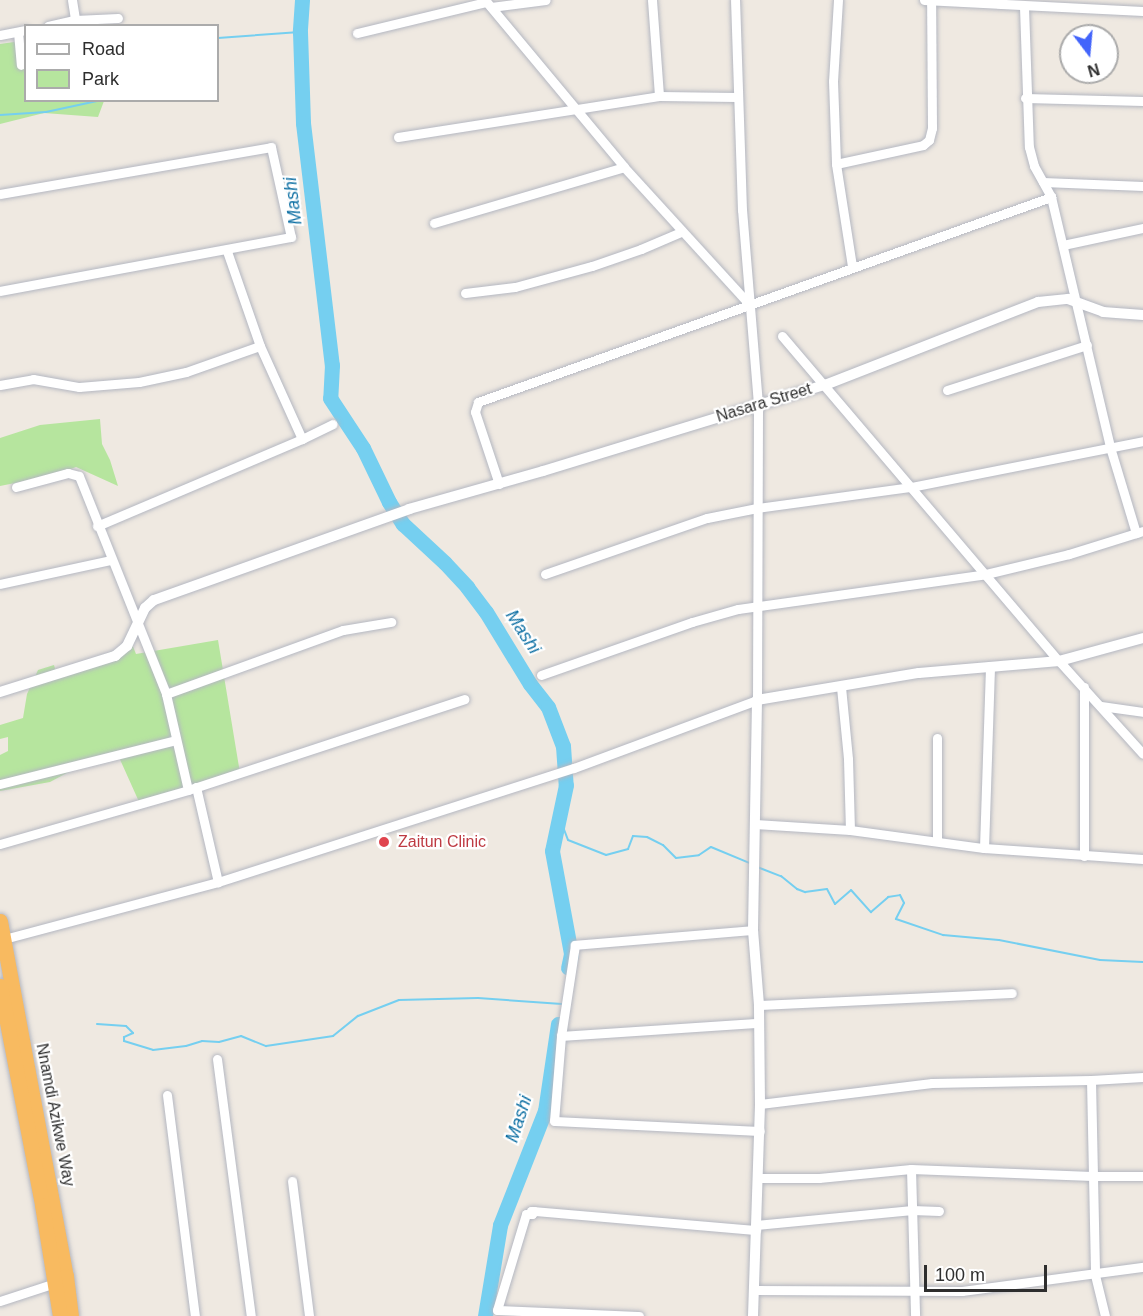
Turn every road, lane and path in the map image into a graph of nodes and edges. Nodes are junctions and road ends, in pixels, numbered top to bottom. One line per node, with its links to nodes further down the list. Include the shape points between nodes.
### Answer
1 (72, 0): 12 (street)
2 (546, 0): 8 (street)
3 (652, 0): 18 (street)
4 (735, 0): 19 (street)
5 (838, 0): 24 (street, via 834,81)
6 (929, 0): 9 (street); 24 (street, via 929,140 922,145)
7 (1135, 0): 10 (street)
8 (487, 3): 15 (street); 22 (street)
9 (1029, 5): 10 (street); 20 (street)
10 (1139, 11)
11 (118, 18): 12 (street)
12 (75, 20): 13 (street)
13 (57, 24)
14 (22, 31): 16 (street); 17 (street)
15 (357, 33)
16 (0, 35)
17 (21, 65)
18 (659, 96): 19 (street); 22 (street)
19 (736, 97): 39 (street)
20 (1025, 98): 21 (street); 26 (street, via 1029,147)
21 (1143, 101)
22 (575, 109): 23 (street); 25 (street)
23 (398, 137)
24 (836, 164): 35 (street)
25 (624, 167): 30 (street); 32 (street)
26 (1043, 182): 27 (street); 29 (street)
27 (1143, 186)
28 (0, 194): 34 (street, via 271,147 291,237)
29 (1051, 197): 33 (street); 35 (street)
30 (434, 223)
31 (1143, 228): 33 (street)
32 (681, 232): 37 (street, via 592,266 515,287); 39 (street)
33 (1063, 245): 38 (street)
34 (227, 251): 36 (street); 43 (street)
35 (852, 266): 39 (street)
36 (0, 291)
37 (465, 293)
38 (1077, 301): 40 (street, Nasara Street, via 1103,312); 42 (street); 45 (street, Nasara Street, via 1054,298 1038,302)
39 (750, 305): 47 (street); 52 (street, via 478,402 474,412)
40 (1143, 315)
41 (782, 336): 45 (street)
42 (1087, 345): 46 (street); 51 (street)
43 (260, 346): 44 (street, via 186,372 140,382 79,387 33,379); 49 (street)
44 (0, 385)
45 (825, 385): 47 (street, Nasara Street); 54 (street)
46 (947, 390)
47 (758, 404): 52 (street, Nasara Street); 55 (street)
48 (333, 424): 49 (street)
49 (302, 440): 56 (street)
50 (1143, 441): 51 (street)
51 (1110, 447): 54 (street); 57 (street)
52 (499, 484): 64 (street, Nasara Street, via 409,509 154,600)
53 (16, 487): 56 (street, via 75,473)
54 (911, 487): 55 (street); 60 (street)
55 (757, 508): 59 (street, via 707,518); 62 (street)
56 (97, 526): 58 (street)
57 (1139, 532): 60 (street)
58 (111, 560): 61 (street); 64 (street)
59 (545, 574)
60 (986, 574): 62 (street); 66 (street)
61 (0, 584)
62 (759, 604): 68 (street, via 692,622); 74 (street)
63 (391, 622): 72 (street, via 344,630)
64 (136, 626): 71 (street, Nasara Street, via 127,646 115,656); 72 (street)
65 (1143, 638): 66 (street)
66 (1059, 661): 67 (street); 70 (street)
67 (990, 667): 69 (street, via 919,673); 86 (street)
68 (541, 675)
69 (841, 687): 74 (street); 83 (street)
70 (1084, 687): 75 (street); 87 (street)
71 (0, 692)
72 (166, 694): 78 (street)
73 (464, 699): 81 (street)
74 (757, 700): 82 (street); 89 (street, via 574,768)
75 (1101, 706): 76 (street); 79 (street)
76 (1143, 712)
77 (937, 738): 84 (street)
78 (176, 740): 80 (street); 81 (street)
79 (1143, 754)
80 (0, 784)
81 (192, 788): 85 (street); 89 (street)
82 (754, 824): 83 (street); 91 (street)
83 (850, 830): 84 (street)
84 (937, 841): 86 (street)
85 (0, 844)
86 (984, 848): 87 (street)
87 (1083, 856): 88 (street)
88 (1143, 859)
89 (218, 882): 92 (street)
90 (0, 921): 92 (highway, Nnamdi Azikwe Way)
91 (753, 930): 95 (street); 97 (street, via 575,945)
92 (3, 939): 119 (highway, Nnamdi Azikwe Way)
93 (0, 986): 114 (highway, Nnamdi Azikwe Way)
94 (1012, 993): 95 (street)
95 (759, 1005): 96 (street)
96 (759, 1023): 97 (street); 102 (street)
97 (561, 1036): 103 (street, via 554,1121)
98 (217, 1059): 121 (street)
99 (1143, 1077): 100 (street)
100 (1091, 1080): 102 (street, via 932,1083); 105 (street)
101 (167, 1095): 120 (street)
102 (760, 1104): 103 (street)
103 (760, 1131): 107 (street)
104 (911, 1168): 105 (street); 107 (street, via 819,1178); 109 (street)
105 (1092, 1176): 106 (street); 113 (street)
106 (1143, 1176)
107 (758, 1178): 111 (street)
108 (292, 1181): 122 (street)
109 (912, 1210): 110 (street); 111 (street); 116 (street)
110 (939, 1211)
111 (756, 1227): 115 (street); 123 (street, via 534,1211 526,1214 496,1310)
112 (1143, 1268): 113 (street)
113 (1095, 1275): 116 (street, via 1006,1288); 126 (street)
114 (55, 1283): 117 (street); 118 (highway, Nnamdi Azikwe Way)
115 (755, 1290): 116 (street); 124 (street)
116 (915, 1292): 125 (street)
117 (0, 1301)
118 (60, 1316)
119 (71, 1316)
120 (195, 1316)
121 (251, 1316)
122 (309, 1316)
123 (639, 1316)
124 (753, 1316)
125 (915, 1316)
126 (1105, 1316)

